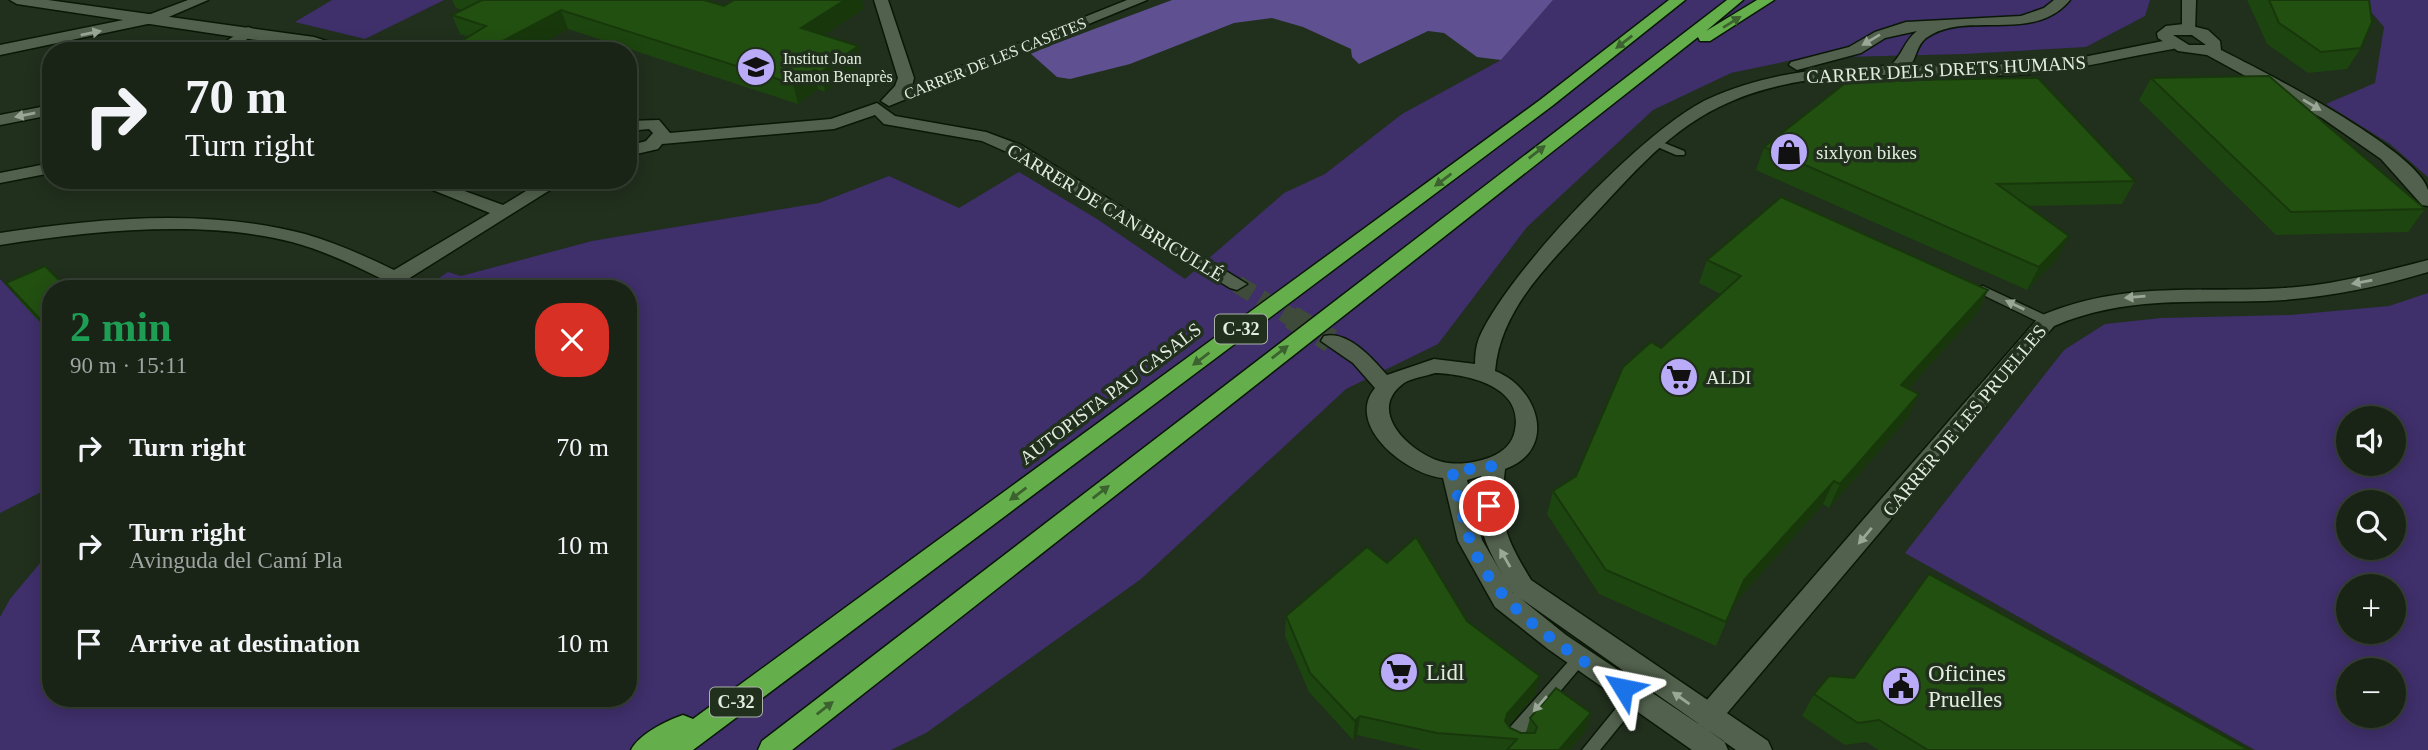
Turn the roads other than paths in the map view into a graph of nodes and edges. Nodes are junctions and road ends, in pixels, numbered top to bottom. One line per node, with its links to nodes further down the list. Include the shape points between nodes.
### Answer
1 (17, 0): 10 (street)
2 (201, 0): 10 (street)
3 (881, 0): 23 (street, via 906,78 903,88)
4 (1140, 0): 23 (street, CARRER DE LES CASETES)
5 (1678, 0): 54 (highway, AUTOPISTA PAU CASALS / C-32, one-way to 54, via 1536,111)
6 (1736, 0): 24 (highway, C-32)
7 (1767, 0): 24 (highway, one-way to 7)
8 (2063, 0): 11 (street, via 2049,11 2023,20)
9 (2189, 0): 12 (street)
10 (152, 19): 13 (street); 18 (street, one-way to 10)
11 (1936, 26): 17 (street); 22 (street, one-way to 22, via 1880,34 1855,50 1776,70)
12 (2190, 30): 16 (street, via 2166,31); 19 (street, via 2214,41 2215,47)
13 (248, 32): 14 (street); 15 (street)
14 (233, 42)
15 (314, 42)
16 (2173, 44): 19 (street); 20 (street, CARRER DELS DRETS HUMANS, via 2054,68)
17 (1908, 47): 20 (street); 21 (street, via 1906,61)
18 (0, 50)
19 (2209, 50): 36 (street, one-way to 36, via 2284,88 2368,142)
20 (1937, 69): 21 (street, CARRER DELS DRETS HUMANS)
21 (1894, 70): 22 (street, CARRER DELS DRETS HUMANS, via 1807,74)
22 (1756, 87): 29 (street, CARRER DELS DRETS HUMANS, via 1714,102)
23 (883, 104): 28 (street, CARRER DE LES CASETES, via 834,124); 42 (street, CARRER DE CAN BRICULLÉ, via 890,120 986,137 1015,149)
24 (1591, 110): 61 (highway, C-32, one-way to 24)
25 (42, 112): 26 (street, one-way to 26)
26 (0, 120)
27 (637, 125): 28 (street, via 653,124 662,133)
28 (660, 139): 30 (street, CARRER DE LES CASETES)
29 (1657, 143): 31 (lane); 45 (street, CARRER DELS DRETS HUMANS, via 1524,282)
30 (637, 150)
31 (1680, 153)
32 (42, 170): 33 (street)
33 (0, 178)
34 (442, 189): 37 (street)
35 (542, 189): 37 (street)
36 (2428, 201)
37 (503, 211): 40 (street)
38 (0, 239): 40 (street, via 37,232 117,228 239,229 287,236 356,258)
39 (2428, 266): 44 (street, CARRER DE LES PRUELLES, one-way to 44, via 2298,293 2103,300)
40 (394, 278): 41 (street)
41 (391, 280)
42 (1237, 284)
43 (1983, 290): 44 (lane, one-way to 43)
44 (2047, 321): 57 (street, CARRER DE LES PRUELLES, one-way to 57)
45 (1489, 339): 48 (street, CARRER DELS DRETS HUMANS); 50 (street, CARRER DELS DRETS HUMANS)
46 (1331, 341): 47 (street)
47 (1360, 358): 49 (street); 51 (street)
48 (1447, 365): 49 (street); 50 (street)
49 (1409, 371): 51 (street)
50 (1484, 373): 52 (street, via 1509,388 1527,419 1521,446)
51 (1386, 387): 53 (street, via 1377,404 1384,435 1417,462)
52 (1494, 466): 53 (street); 57 (street, one-way to 52, via 1522,587 1495,540 1489,506)
53 (1452, 471): 55 (street, via 1470,541 1504,600)
54 (801, 655): 59 (highway); 60 (highway, AUTOPISTA PAU CASALS / C-32)
55 (1580, 658): 56 (street); 58 (lane, one-way to 58, via 1510,739)
56 (1635, 696): 62 (lane); 63 (street)
57 (1708, 717): 64 (street)
58 (1521, 747)
59 (645, 750)
60 (672, 750)
61 (772, 750)
62 (1590, 750)
63 (1714, 750)
64 (1758, 750)

